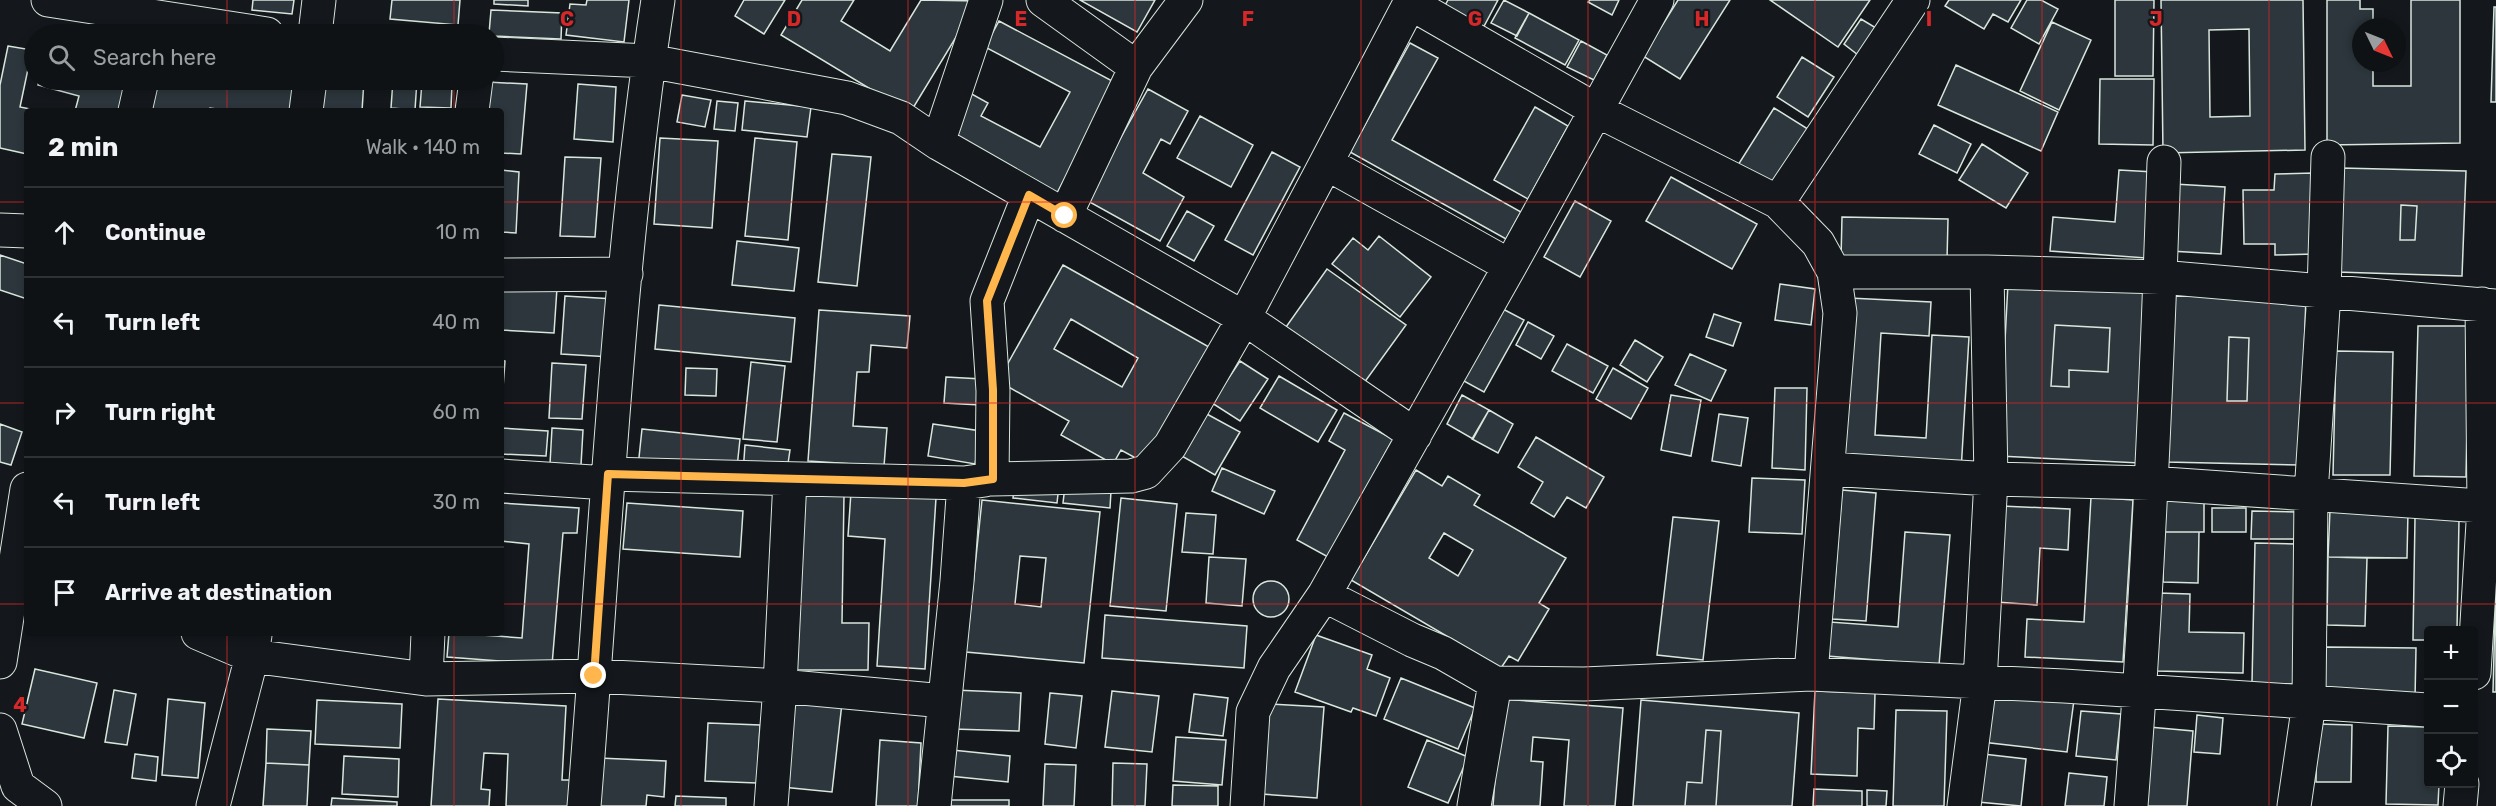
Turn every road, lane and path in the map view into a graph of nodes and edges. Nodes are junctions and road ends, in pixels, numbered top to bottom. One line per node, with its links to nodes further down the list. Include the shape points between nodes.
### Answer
1 (48, 0): 10 (street)
2 (319, 0): 12 (street)
3 (658, 0): 14 (street)
4 (986, 0): 23 (street)
5 (1043, 0): 15 (street)
6 (1186, 0): 15 (street)
7 (1657, 0): 22 (street)
8 (1913, 0): 28 (street)
9 (1409, 1): 22 (street); 26 (street)
10 (156, 18): 11 (street)
11 (198, 24)
12 (316, 24)
13 (504, 54): 14 (street)
14 (649, 61): 23 (street, via 847,98 901,118); 35 (street)
15 (1136, 66): 29 (street)
16 (140, 90): 19 (street)
17 (309, 90): 20 (street)
18 (475, 90): 21 (street)
19 (136, 108)
20 (306, 108)
21 (472, 108)
22 (1596, 110): 28 (street); 32 (street)
23 (938, 142): 27 (street)
24 (2328, 157): 38 (street)
25 (2164, 162): 37 (street)
26 (1326, 164): 32 (street); 40 (street)
27 (1029, 195): 29 (street); 47 (street, via 987,301 993,390)
28 (1778, 202): 33 (street, via 1818,243)
29 (1065, 216): 40 (street)
30 (0, 230): 31 (street)
31 (24, 231)
32 (1510, 266): 41 (street)
33 (1834, 272): 34 (street); 42 (street, via 1840,313)
34 (1987, 272): 37 (street); 46 (street)
35 (626, 274): 36 (street); 44 (street)
36 (504, 275)
37 (2160, 277): 38 (street); 48 (street)
38 (2324, 292): 39 (street); 50 (street)
39 (2489, 305): 51 (street)
40 (1244, 318): 41 (street); 47 (street, via 1170,446 1146,472 1131,476)
41 (1415, 435): 53 (street)
42 (1828, 469): 46 (street); 59 (street)
43 (504, 476): 44 (street)
44 (608, 479): 45 (street); 60 (street)
45 (790, 479): 47 (street); 64 (street)
46 (1991, 479): 48 (street); 62 (street)
47 (978, 481): 66 (street, via 957,581)
48 (2150, 483): 50 (street); 65 (street)
49 (17, 490): 52 (street)
50 (2311, 494): 51 (street); 67 (street)
51 (2490, 507): 54 (street)
52 (22, 558): 58 (street)
53 (1324, 595): 63 (street); 76 (street, via 1274,668 1254,712)
54 (2478, 632)
55 (212, 636): 57 (street)
56 (428, 636): 61 (street)
57 (254, 645): 61 (street); 72 (street)
58 (0, 662)
59 (1811, 674): 62 (street); 63 (street, via 1584,684)
60 (594, 676): 61 (street); 64 (street); 73 (street)
61 (426, 679)
62 (1980, 682): 65 (street); 78 (street)
63 (1495, 683): 77 (street)
64 (780, 686): 66 (street); 74 (street)
65 (2140, 693): 67 (street); 79 (street)
66 (944, 701): 75 (street)
67 (2309, 703): 68 (street); 80 (street)
68 (2424, 710)
69 (0, 730): 71 (street, via 18,786)
70 (2462, 788): 81 (street)
71 (45, 806)
72 (213, 806)
73 (584, 806)
74 (771, 806)
75 (934, 806)
76 (1248, 806)
77 (1474, 806)
78 (1964, 806)
79 (2131, 806)
80 (2294, 806)
81 (2460, 806)

